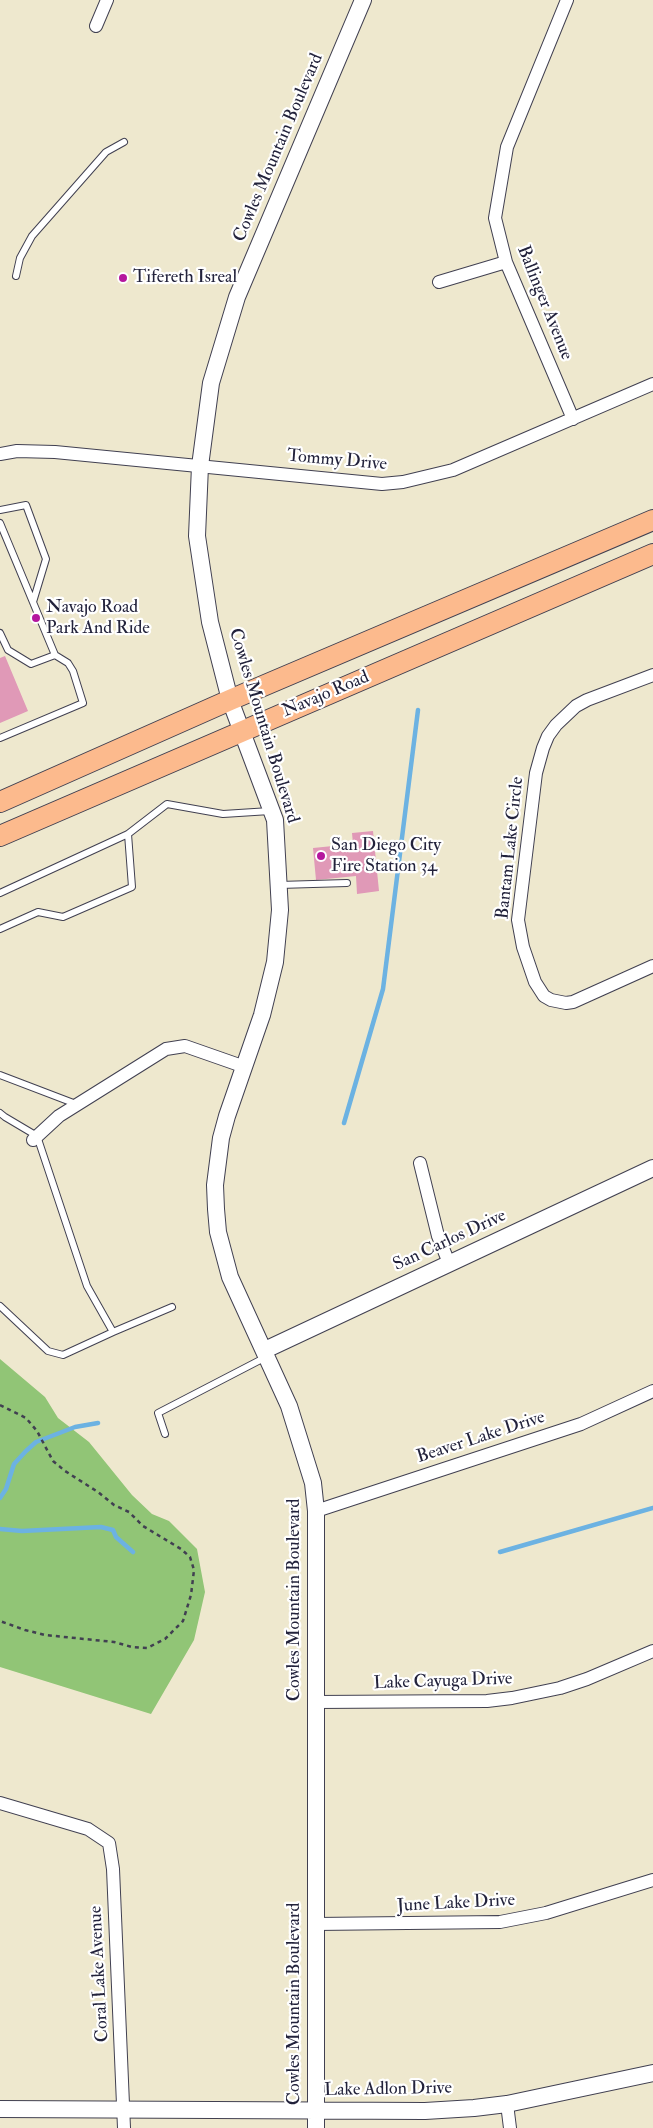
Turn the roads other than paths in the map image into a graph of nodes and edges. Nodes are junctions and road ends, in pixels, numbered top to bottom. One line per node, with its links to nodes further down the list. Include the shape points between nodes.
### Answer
1 (107, 0): 4 (street)
2 (363, 0): 12 (street, Cowles Mountain Boulevard, via 237,297 211,383)
3 (567, 0): 6 (street, Ballinger Avenue, via 506,153 495,218)
4 (96, 26)
5 (124, 142): 7 (lane, via 106,152 32,236 25,245)
6 (506, 262): 8 (street); 10 (street, Ballinger Avenue)
7 (16, 276)
8 (439, 282)
9 (653, 384): 10 (street, Tommy Drive)
10 (574, 419): 12 (street, Tommy Drive, via 453,470 403,482 382,484)
11 (0, 454): 12 (street, Tommy Drive, via 55,452)
12 (200, 466): 21 (street, Cowles Mountain Boulevard, via 197,536 210,622)
13 (0, 510): 17 (lane, via 26,505 46,559)
14 (653, 520): 21 (main road, Navajo Road)
15 (0, 523): 17 (lane)
16 (653, 554): 22 (main road, Navajo Road)
17 (33, 602): 19 (lane)
18 (0, 633): 19 (lane, via 8,650 32,664)
19 (55, 654): 23 (lane, via 73,671 83,702)
20 (653, 674): 32 (street, Bantam Lake Circle, via 576,706 548,736 536,773 518,920 535,982 544,996 558,1002 573,1002)
21 (230, 700): 22 (street, Cowles Mountain Boulevard); 24 (main road, Navajo Road)
22 (242, 731): 25 (street, Cowles Mountain Boulevard); 27 (main road, Navajo Road)
23 (0, 738)
24 (0, 802)
25 (272, 811): 26 (lane, via 223,814 166,804); 29 (street, Cowles Mountain Boulevard)
26 (128, 834): 30 (lane); 31 (lane, via 132,887 63,916 38,912)
27 (0, 836)
28 (347, 883): 29 (lane)
29 (279, 885): 33 (street, Cowles Mountain Boulevard, via 275,962)
30 (0, 893)
31 (0, 929)
32 (653, 966)
33 (245, 1067): 35 (street, via 185,1046 166,1049); 44 (street, Cowles Mountain Boulevard, via 221,1138 215,1185 216,1209 230,1277)
34 (0, 1075): 35 (lane)
35 (77, 1105): 37 (street)
36 (0, 1113): 37 (lane)
37 (35, 1138): 43 (lane, via 86,1286)
38 (420, 1163): 40 (street, via 438,1236)
39 (653, 1168): 40 (street, San Carlos Drive)
40 (449, 1263): 44 (street, San Carlos Drive)
41 (0, 1306): 43 (lane, via 48,1351 63,1355)
42 (172, 1306): 43 (lane)
43 (114, 1332)
44 (266, 1353): 46 (lane, via 158,1413); 47 (street, Cowles Mountain Boulevard, via 289,1406 313,1483)
45 (653, 1391): 47 (street, Beaver Lake Drive, via 581,1424)
46 (165, 1434)
47 (316, 1511): 49 (street, Cowles Mountain Boulevard)
48 (653, 1651): 49 (street, Lake Cayuga Drive, via 588,1679 512,1698)
49 (316, 1702): 52 (street, Cowles Mountain Boulevard)
50 (0, 1803): 56 (street, Coral Lake Avenue, via 88,1829 109,1843 113,1869)
51 (653, 1880): 52 (street, June Lake Drive, via 546,1913 500,1922)
52 (315, 1924): 57 (street, Cowles Mountain Boulevard)
53 (653, 2073): 54 (street, Lake Adlon Drive)
54 (507, 2104): 57 (street, Lake Adlon Drive); 59 (street)
55 (0, 2109): 56 (street, Lake Adlon Drive)
56 (124, 2110): 57 (street, Lake Adlon Drive); 58 (street, Coral Lake Avenue)
57 (316, 2120)
58 (124, 2128)
59 (510, 2128)

